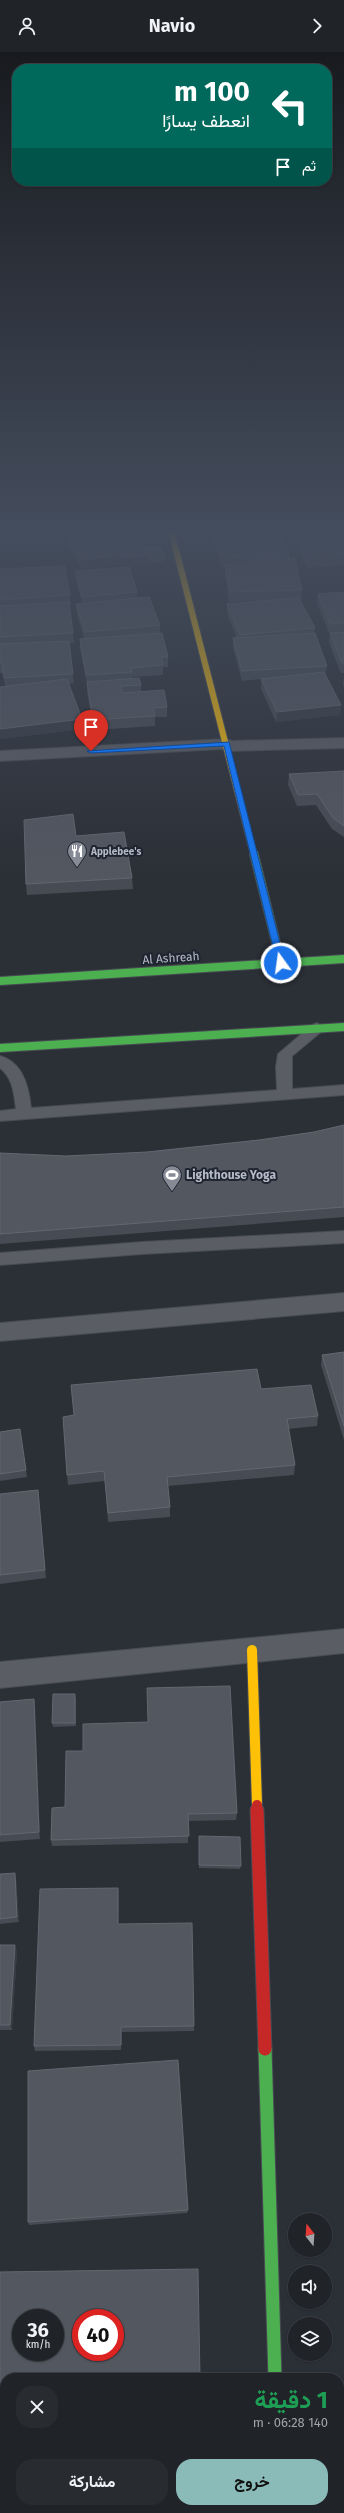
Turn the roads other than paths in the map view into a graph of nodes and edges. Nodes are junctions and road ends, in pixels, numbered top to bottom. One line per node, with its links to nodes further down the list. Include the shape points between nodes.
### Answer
1 (202, 649): 3 (street)
2 (344, 743): 3 (street)
3 (227, 745): 4 (street); 6 (street)
4 (0, 756)
5 (344, 959): 6 (street, Al Ashreah)
6 (281, 963): 7 (street, Al Ashreah)
7 (0, 981)
8 (344, 1027): 9 (street)
9 (318, 1028): 10 (street); 13 (lane, via 285,1054)
10 (0, 1048)
11 (0, 1061): 14 (lane, via 15,1074 22,1088)
12 (344, 1090): 13 (lane)
13 (285, 1096): 14 (lane)
14 (24, 1115): 15 (lane)
15 (0, 1116)
16 (344, 1237): 17 (lane)
17 (0, 1259)
18 (344, 1302): 19 (street)
19 (0, 1332)
20 (344, 1641): 21 (street)
21 (252, 1650): 22 (street); 23 (street)
22 (0, 1675)
23 (275, 2373)

